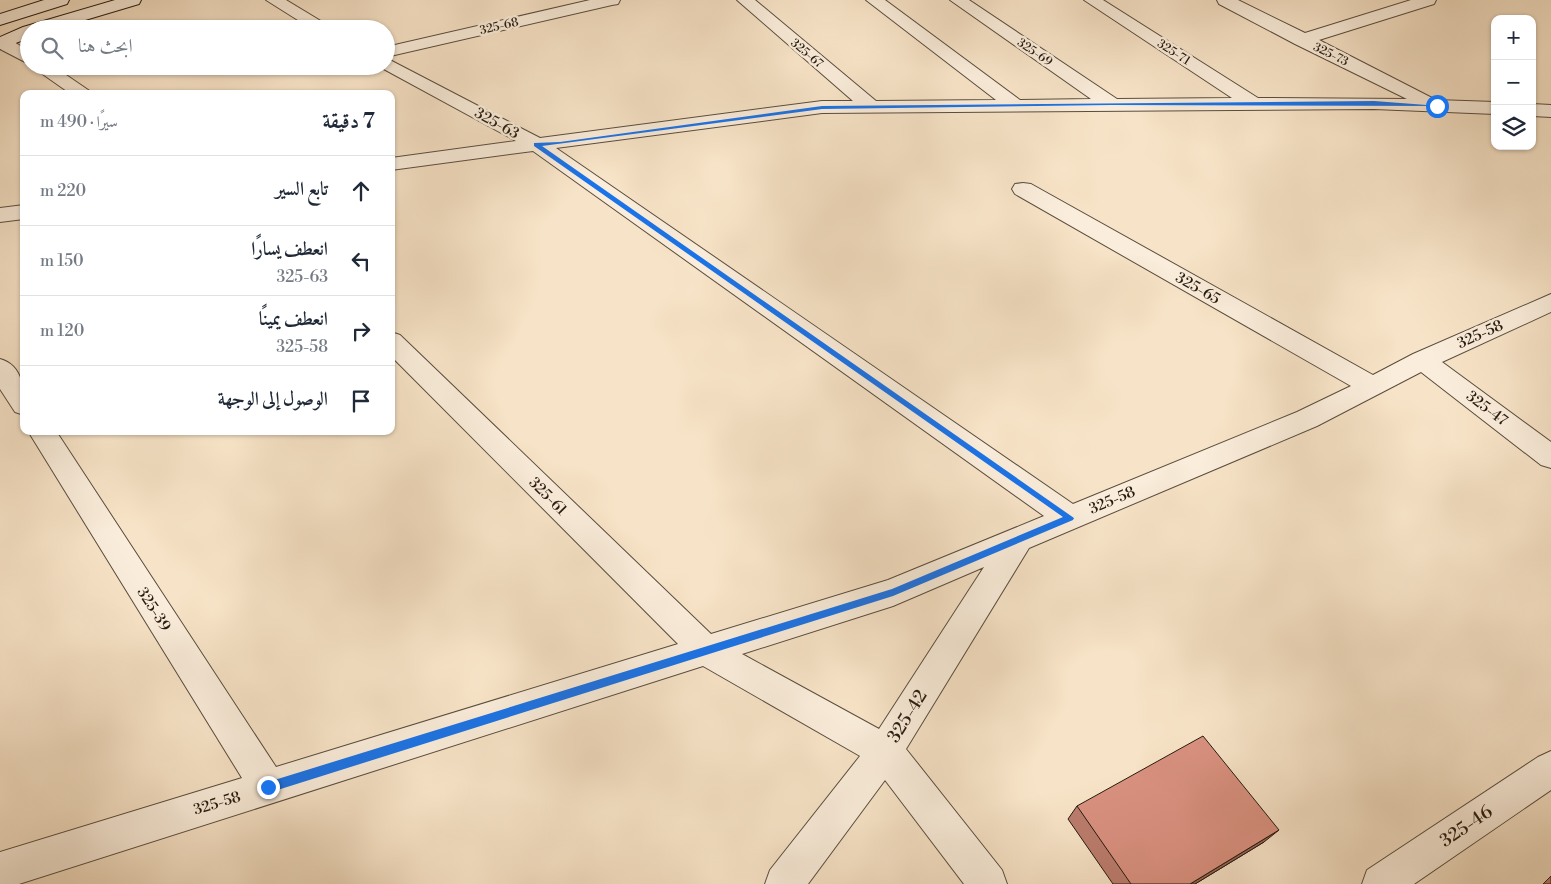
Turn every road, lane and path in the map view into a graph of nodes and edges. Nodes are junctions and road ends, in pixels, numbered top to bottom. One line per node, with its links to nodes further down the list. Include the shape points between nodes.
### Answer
1 (61, 0): 11 (street)
2 (133, 0): 12 (street)
3 (274, 0): 13 (street)
4 (612, 0): 17 (street, 325-68)
5 (745, 0): 25 (street, 325-67)
6 (874, 0): 23 (street)
7 (958, 0): 22 (street, 325-69)
8 (1092, 0): 24 (street, 325-71)
9 (1225, 0): 15 (street, 325-73)
10 (1428, 0): 15 (street)
11 (0, 20)
12 (66, 20)
13 (309, 20)
14 (20, 35): 16 (street)
15 (1301, 40): 26 (street, 325-73)
16 (1, 44): 18 (street)
17 (395, 50)
18 (20, 54)
19 (395, 68): 30 (street, 325-63)
20 (54, 75): 21 (street)
21 (79, 90)
22 (1111, 104): 23 (street); 24 (street)
23 (1015, 105): 25 (street)
24 (1256, 105): 26 (street, via 1374,103)
25 (870, 106): 30 (street, via 822,107 560,144)
26 (1437, 106): 27 (street)
27 (1491, 108)
28 (1536, 110): 29 (street)
29 (1551, 110)
30 (536, 144): 31 (street); 43 (street, 325-63)
31 (395, 163)
32 (1023, 189): 39 (street, 325-65)
33 (20, 212): 34 (street)
34 (0, 215)
35 (1551, 302): 37 (street, 325-58)
36 (395, 344): 45 (street, 325-61)
37 (1422, 360): 39 (street, 325-58); 42 (street, 325-47)
38 (0, 368): 40 (street)
39 (1373, 387): 43 (street, 325-58, via 1307,419)
40 (20, 399)
41 (43, 435): 48 (street, 325-39)
42 (1551, 457)
43 (1070, 518): 44 (street, 325-58)
44 (1019, 540): 45 (street, 325-58, via 893,592); 46 (street, 325-42)
45 (706, 651): 46 (street, 325-61); 48 (street, 325-58)
46 (885, 751): 50 (street, 325-42); 51 (street)
47 (1551, 769): 52 (street, 325-46)
48 (268, 787): 49 (street, 325-58)
49 (0, 871)
50 (784, 884)
51 (988, 884)
52 (1381, 884)

